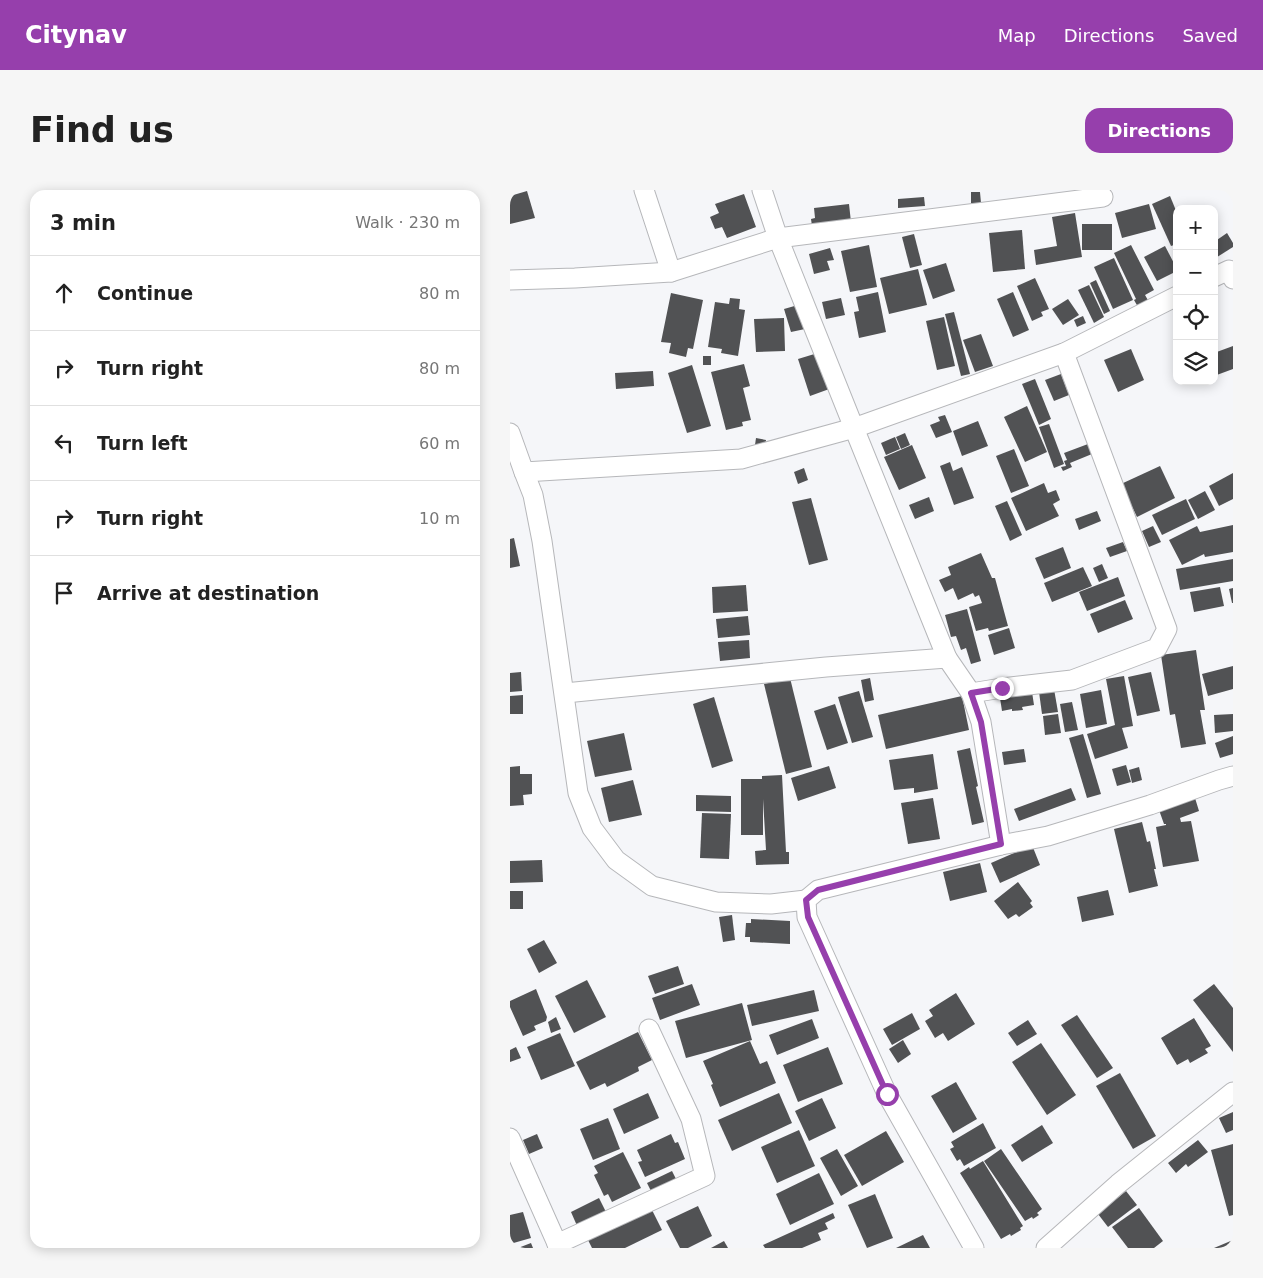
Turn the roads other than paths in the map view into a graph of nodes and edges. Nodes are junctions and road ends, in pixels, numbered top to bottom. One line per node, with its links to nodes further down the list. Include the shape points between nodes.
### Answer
1 (644, 190): 5 (street)
2 (762, 190): 4 (street)
3 (1103, 197): 4 (street)
4 (778, 238): 5 (street); 9 (street)
5 (671, 272): 6 (street)
6 (510, 280)
7 (1173, 298): 8 (street)
8 (1064, 353): 9 (street); 14 (street, via 1167,629 1157,648 1072,680)
9 (854, 428): 11 (street, via 741,459); 12 (street)
10 (510, 433): 11 (street)
11 (524, 472): 13 (street, via 534,495)
12 (947, 658): 13 (street); 14 (street)
13 (565, 693): 17 (street, via 578,793 592,828 616,860 652,886 716,902 771,904)
14 (971, 693): 16 (street, via 981,722)
15 (1233, 776): 16 (street, via 1048,836)
16 (1001, 844): 17 (street, via 818,890)
17 (806, 900): 22 (street, via 808,917 887,1094)
18 (649, 1029): 21 (street, via 691,1119 705,1176)
19 (1233, 1092): 23 (street, via 1118,1184)
20 (510, 1138): 21 (street)
21 (558, 1246)
22 (974, 1248)
23 (1046, 1248)

